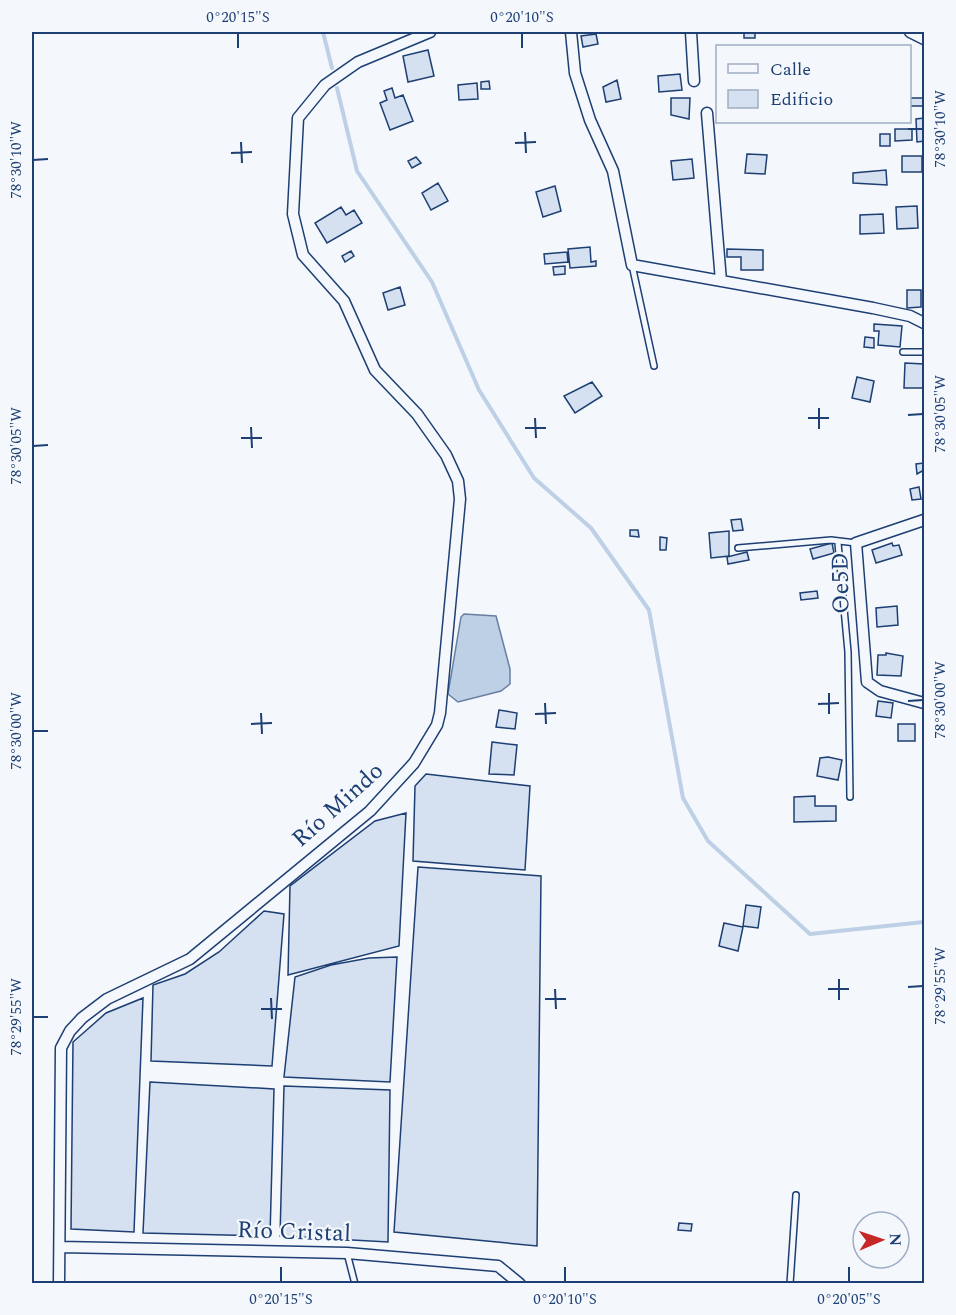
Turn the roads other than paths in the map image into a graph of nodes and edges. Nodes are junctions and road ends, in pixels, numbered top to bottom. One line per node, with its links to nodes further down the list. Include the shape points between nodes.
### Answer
1 (430, 32): 21 (street, Río Mindo, via 358,62 325,85 298,118 293,214 303,255 345,302 375,370 417,414 446,455 458,481 460,499 437,725 414,763 370,811 190,959 106,999 70,1031 61,1048)
2 (571, 32): 8 (street, via 575,73 590,120 613,171)
3 (691, 32): 6 (street)
4 (910, 32): 5 (street)
5 (924, 39)
6 (694, 81)
7 (707, 113): 9 (street)
8 (632, 265): 9 (street); 13 (lane)
9 (721, 281): 10 (street, via 873,308)
10 (924, 323)
11 (903, 352): 12 (lane)
12 (924, 352)
13 (654, 366)
14 (924, 520): 16 (street, Oe5D)
15 (838, 543): 16 (lane); 17 (lane, via 831,540); 19 (lane, via 848,652)
16 (856, 543): 18 (street, Oe5D, via 867,682 873,688)
17 (738, 548)
18 (924, 703)
19 (850, 797)
20 (796, 1195): 26 (lane)
21 (62, 1247): 22 (street, Río Cristal); 23 (street, Río Mindo)
22 (347, 1254): 24 (lane); 25 (street, Río Cristal, via 498,1266)
23 (59, 1284)
24 (354, 1284)
25 (520, 1284)
26 (790, 1284)

